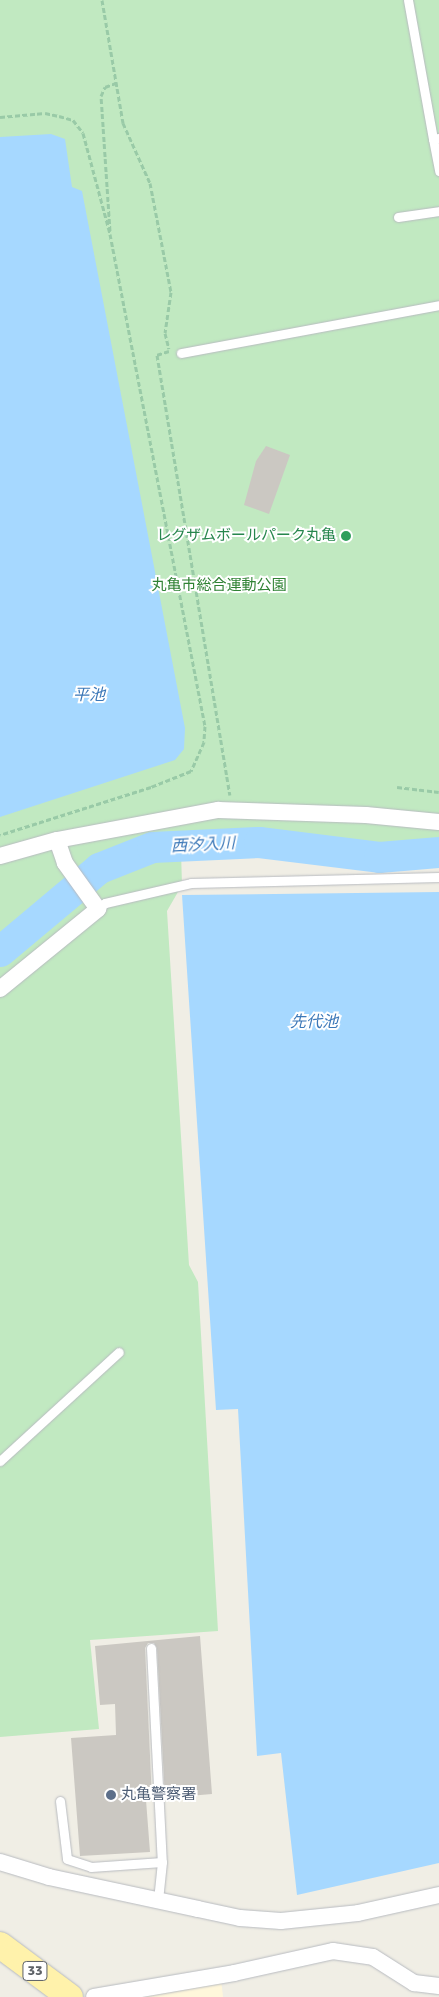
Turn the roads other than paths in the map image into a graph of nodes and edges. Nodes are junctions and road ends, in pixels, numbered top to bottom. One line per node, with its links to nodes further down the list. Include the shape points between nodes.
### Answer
1 (408, 0): 2 (lane)
2 (436, 138): 3 (lane)
3 (439, 171)
4 (439, 210): 5 (lane)
5 (398, 216)
6 (439, 305): 7 (lane)
7 (181, 353)
8 (439, 822): 9 (street, via 366,815 228,810)
9 (57, 840): 10 (street); 12 (street, via 65,863)
10 (0, 856)
11 (439, 877): 12 (lane, via 191,883 105,904)
12 (98, 909): 13 (street)
13 (0, 989)
14 (119, 1352): 15 (lane)
15 (0, 1461)
16 (151, 1648): 19 (lane)
17 (60, 1802): 19 (lane, via 67,1859 91,1866)
18 (0, 1862): 21 (street, via 49,1877)
19 (162, 1862): 21 (lane, via 163,1883)
20 (439, 1895): 21 (street, via 358,1913 281,1921 240,1918)
21 (158, 1900)
22 (0, 1945): 24 (main road, 33)
23 (439, 1986): 24 (street, via 414,1983 373,1957 333,1951 234,1973)
24 (74, 1997)

